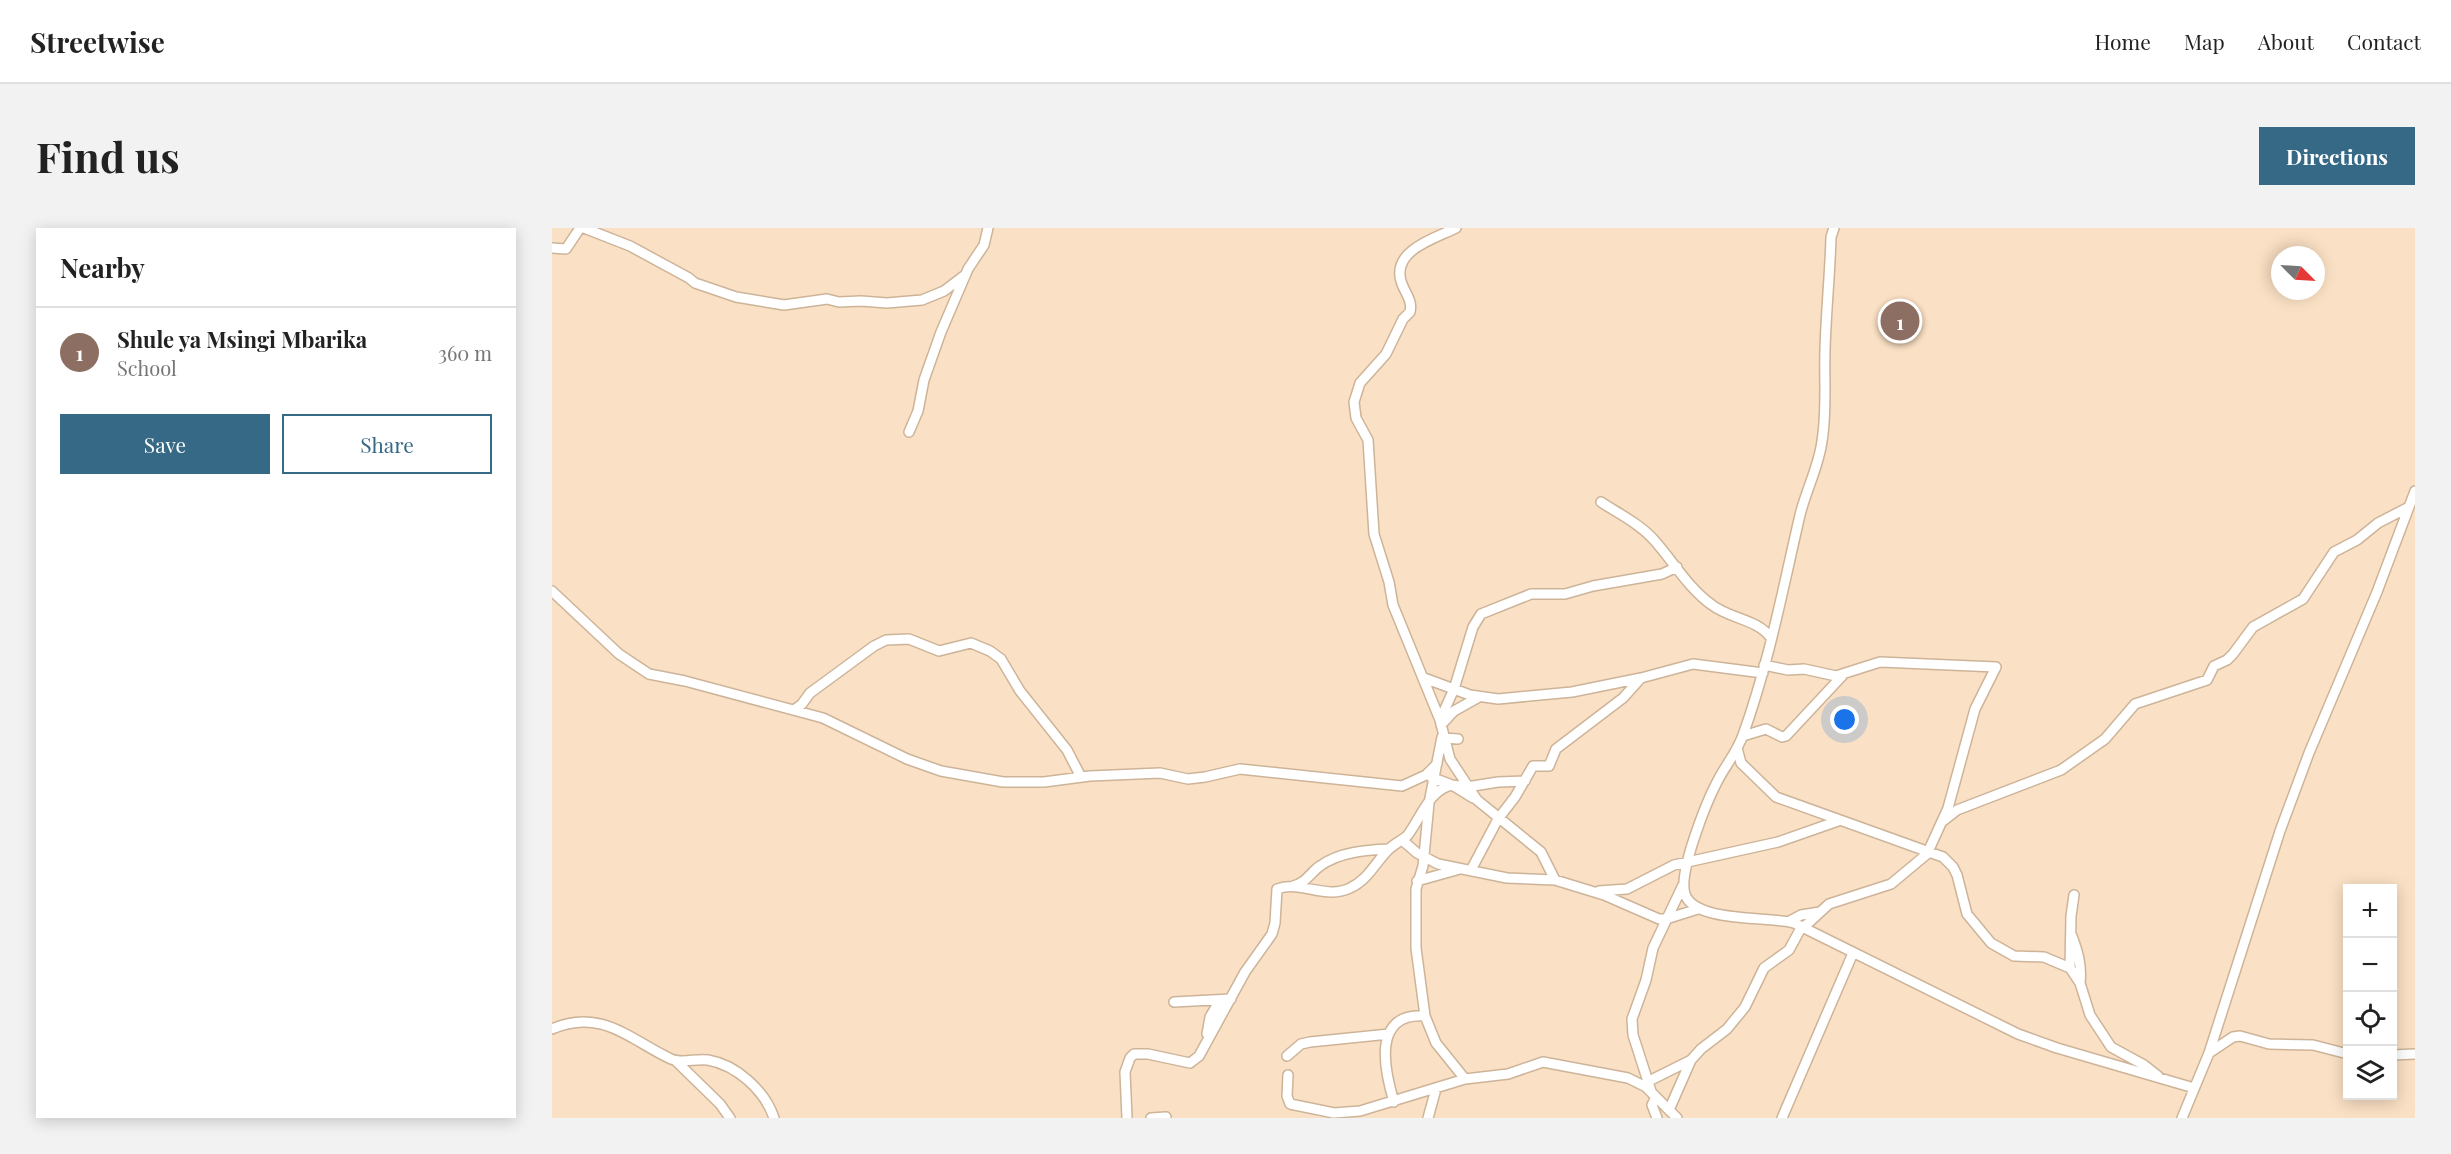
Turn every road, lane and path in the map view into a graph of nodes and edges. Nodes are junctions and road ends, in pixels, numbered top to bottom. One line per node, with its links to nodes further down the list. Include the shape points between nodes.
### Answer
1 (582, 228): 5 (street, via 566,249); 6 (street, via 635,249 695,283 736,297 780,305 825,299 887,303 922,300 937,295)
2 (988, 228): 6 (street, via 984,245)
3 (1456, 228): 16 (street, via 1413,249 1405,258 1400,279 1410,300 1410,312 1386,354 1360,383 1354,402 1356,418 1368,440 1374,534 1393,605)
4 (1834, 228): 13 (street, via 1822,442)
5 (552, 248)
6 (965, 275): 7 (street, via 935,349)
7 (909, 432)
8 (2415, 491): 10 (street)
9 (1601, 502): 11 (street, via 1648,534)
10 (2409, 507): 34 (street, via 2334,552 2303,599 2253,627 2233,654 2214,666 2206,680 2139,701 2105,739 2064,768 1957,810); 64 (street, via 2284,820)
11 (1677, 567): 13 (street, via 1714,606 1762,628); 18 (street, via 1662,574 1565,594 1532,594 1485,612 1475,622)
12 (552, 591): 20 (street, via 619,654 649,674)
13 (1771, 638): 14 (street)
14 (1764, 669): 15 (street, via 1804,669); 17 (street, via 1693,664); 22 (street)
15 (1843, 675): 22 (street, via 1784,737 1766,729); 34 (street, via 1880,662 1996,667 1976,709)
16 (1424, 678): 18 (street); 21 (street)
17 (1641, 678): 19 (street, via 1572,692 1498,699); 27 (street, via 1623,698 1556,749 1549,766 1533,766)
18 (1454, 689): 19 (street); 21 (street)
19 (1479, 697): 21 (street, via 1454,711)
20 (794, 710): 25 (street, via 844,726 907,759 941,771 1003,782); 25 (street, via 810,693 886,640 909,639 939,651 973,644 1001,659 1020,692 1067,750)
21 (1442, 729): 23 (street); 26 (street, via 1437,764); 29 (street, via 1450,759)
22 (1743, 736): 24 (street)
23 (1458, 739)
24 (1737, 748): 33 (street, via 1741,763 1774,795); 39 (street, via 1711,795)
25 (1081, 777): 26 (street, via 1160,773 1188,779 1240,770 1402,786)
26 (1430, 777): 28 (street); 31 (street)
27 (1525, 781): 29 (street); 32 (street)
28 (1452, 785): 29 (street); 30 (street); 31 (street)
29 (1467, 787): 30 (street)
30 (1477, 800): 32 (street)
31 (1429, 803): 35 (street); 38 (street)
32 (1498, 819): 40 (street); 42 (street, via 1541,852)
33 (1838, 821): 37 (street); 39 (street, via 1778,842)
34 (1943, 821): 37 (street)
35 (1402, 840): 36 (street); 38 (street)
36 (1389, 849): 45 (street, via 1335,859); 45 (street, via 1370,873 1349,889 1323,892)
37 (1929, 851): 49 (street, via 1891,884 1830,904); 55 (street, via 1953,867 1967,914 1991,943 2014,956 2044,957)
38 (1424, 857): 41 (street); 43 (street)
39 (1687, 864): 44 (street); 46 (street, via 1666,868 1627,889)
40 (1472, 867): 41 (street); 42 (street, via 1507,878)
41 (1460, 869): 43 (street)
42 (1555, 880): 46 (street)
43 (1417, 881): 60 (street, via 1416,948)
44 (1683, 884): 48 (street, via 1689,902); 50 (street)
45 (1291, 887): 57 (street, via 1276,891 1272,934)
46 (1591, 891): 50 (street)
47 (2074, 895): 53 (street)
48 (1698, 909): 50 (street); 51 (street)
49 (1821, 912): 51 (street); 52 (street)
50 (1666, 919): 74 (street, via 1648,962 1631,1022)
51 (1790, 921): 52 (street)
52 (1803, 926): 54 (street); 69 (street, via 1789,950 1764,968 1747,1003 1727,1029)
53 (2070, 932): 55 (street); 56 (street, via 2079,954)
54 (1853, 953): 72 (street, via 2019,1034); 88 (street)
55 (2070, 968): 56 (street)
56 (2080, 983): 72 (street, via 2090,1015 2110,1047)
57 (1231, 999): 58 (street); 63 (street)
58 (1220, 1000): 59 (street); 63 (street, via 1210,1017)
59 (1174, 1002)
60 (1425, 1016): 62 (street, via 1404,1016 1395,1022); 73 (street, via 1436,1043)
61 (552, 1029): 70 (street, via 565,1024 597,1023 627,1034)
62 (1389, 1034): 68 (street, via 1310,1042); 78 (street, via 1385,1063)
63 (1207, 1039): 83 (street, via 1199,1056 1190,1063 1134,1054 1125,1072)
64 (2209, 1053): 65 (street, via 2240,1036 2269,1044 2313,1045); 75 (street)
65 (2343, 1053)
66 (2415, 1054): 67 (street)
67 (2397, 1055)
68 (1287, 1056)
69 (1691, 1060): 74 (street); 79 (street)
70 (676, 1061): 81 (street); 82 (street, via 710,1060 729,1068 758,1090)
71 (1288, 1075): 78 (street, via 1288,1102 1302,1108 1360,1112)
72 (2161, 1078): 75 (street)
73 (1465, 1079): 76 (street); 77 (street, via 1508,1074 1543,1062 1621,1075)
74 (1649, 1081): 77 (street)
75 (2194, 1088): 89 (street)
76 (1436, 1089): 78 (street); 85 (street)
77 (1654, 1094): 79 (street); 86 (street, via 1652,1105)
78 (1394, 1102)
79 (1669, 1110): 87 (street)
80 (1166, 1117): 84 (street)
81 (730, 1118)
82 (774, 1118)
83 (1127, 1118)
84 (1151, 1118)
85 (1428, 1118)
86 (1657, 1118)
87 (1677, 1118)
88 (1782, 1118)
89 (2182, 1118)

